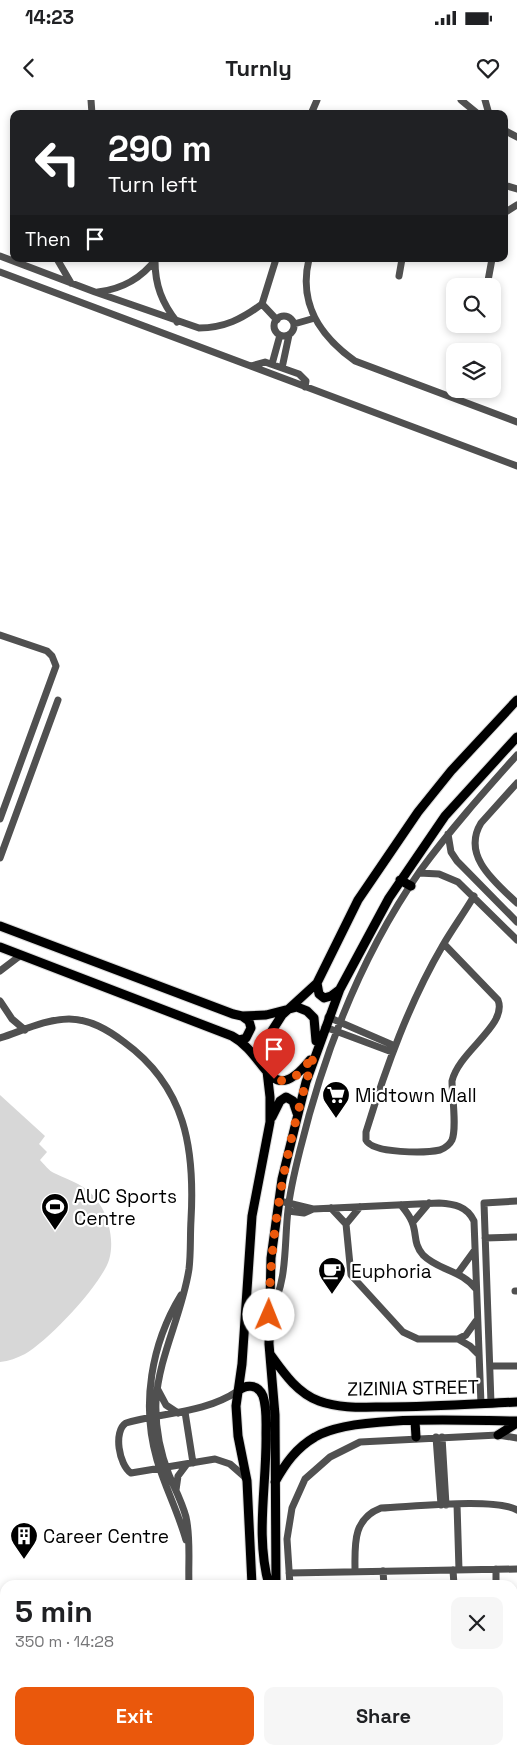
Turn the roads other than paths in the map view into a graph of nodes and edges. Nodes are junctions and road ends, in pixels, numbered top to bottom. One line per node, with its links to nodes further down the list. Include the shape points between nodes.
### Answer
1 (461, 100): 2 (street)
2 (473, 110)
3 (16, 262): 14 (street)
4 (59, 262): 14 (street)
5 (153, 262): 15 (street, via 129,284)
6 (155, 262): 19 (street, via 162,300)
7 (275, 262): 16 (street)
8 (309, 262): 17 (street, via 306,286)
9 (401, 262): 12 (street)
10 (491, 262): 13 (street)
11 (0, 272): 24 (street)
12 (399, 276)
13 (488, 278)
14 (71, 283): 15 (street)
15 (95, 292): 19 (street)
16 (262, 304): 18 (street); 19 (street, via 240,319 215,328)
17 (315, 318): 20 (street); 27 (street, via 335,347 355,361)
18 (276, 320): 20 (street, via 289,318); 21 (street, via 275,328)
19 (177, 322)
20 (294, 324): 22 (street, via 292,333)
21 (280, 335): 22 (street); 23 (street)
22 (288, 335): 25 (street)
23 (272, 364): 24 (street, via 263,362); 25 (street)
24 (251, 366): 26 (street)
25 (282, 368): 26 (street, via 303,377)
26 (306, 387): 28 (street)
27 (517, 422)
28 (517, 466)
29 (0, 635): 32 (street, via 47,652 54,659 55,670)
30 (58, 700): 33 (street)
31 (517, 700): 56 (main road, via 451,771 401,835 358,900)
32 (37, 720): 33 (street); 34 (street)
33 (49, 724): 35 (street)
34 (33, 731): 35 (street); 39 (street)
35 (45, 735): 40 (street)
36 (516, 739): 45 (main road, via 445,816)
37 (517, 755): 42 (street)
38 (517, 783): 48 (street, via 481,823 476,840 476,854 482,867)
39 (4, 807): 40 (street); 41 (street)
40 (17, 811): 43 (street)
41 (0, 819)
42 (448, 834): 44 (street); 49 (street, via 451,852 457,861)
43 (0, 858)
44 (419, 873): 46 (street); 47 (street, via 448,876)
45 (400, 880): 46 (main road); 57 (main road)
46 (411, 886): 62 (street, via 366,965)
47 (474, 896): 51 (street); 52 (street)
48 (517, 903)
49 (517, 922)
50 (0, 926): 60 (main road)
51 (517, 940)
52 (444, 944): 69 (street); 69 (street, via 489,989 498,1000 500,1010 495,1023 454,1072 453,1136 444,1148 386,1150 368,1144 366,1132)
53 (0, 947): 54 (main road)
54 (21, 955): 55 (street); 68 (main road)
55 (0, 971)
56 (317, 983): 57 (main road, via 319,994 324,998); 59 (main road)
57 (340, 989): 61 (main road)
58 (0, 1001): 64 (street, via 12,1019)
59 (288, 1010): 60 (main road); 70 (main road, via 302,1008 314,1018 317,1028); 71 (main road, via 268,1037)
60 (242, 1016): 68 (main road, via 249,1021 251,1028 246,1038)
61 (328, 1017): 62 (street); 63 (main road)
62 (340, 1023): 65 (street); 66 (street)
63 (325, 1027): 65 (street); 70 (main road)
64 (25, 1030): 67 (street); 87 (street, via 69,1019 99,1026 139,1054 169,1090 184,1123 192,1162 190,1250)
65 (337, 1031): 66 (street); 78 (street, via 311,1103)
66 (353, 1033): 69 (street)
67 (0, 1038)
68 (239, 1040): 71 (main road, via 258,1057)
69 (393, 1049)
70 (315, 1053): 71 (main road, via 298,1075 289,1080 274,1079); 72 (main road)
71 (266, 1071): 73 (main road)
72 (297, 1113): 73 (main road, via 293,1101 284,1098); 75 (main road)
73 (270, 1122): 97 (main road, via 251,1224)
74 (517, 1200): 84 (street, via 484,1202)
75 (278, 1201): 78 (street); 89 (main road)
76 (429, 1203): 77 (street); 81 (street); 85 (street, via 454,1204 466,1210 474,1221)
77 (401, 1205): 79 (street); 81 (street)
78 (288, 1206): 80 (street, via 304,1214); 89 (street, via 281,1291)
79 (360, 1207): 80 (street); 82 (street)
80 (330, 1208): 82 (street)
81 (413, 1222): 86 (street, via 416,1243 424,1255 435,1264)
82 (346, 1224): 91 (street, via 351,1275 403,1332 418,1339)
83 (517, 1237): 84 (street)
84 (485, 1238): 94 (street)
85 (475, 1250): 86 (street); 88 (street)
86 (458, 1273): 88 (street)
87 (185, 1288): 96 (street); 103 (street, via 156,1352 151,1381)
88 (476, 1290): 90 (street)
89 (269, 1315): 92 (main road)
90 (478, 1319): 91 (street, via 466,1335); 93 (street)
91 (458, 1339): 93 (street)
92 (270, 1354): 101 (main road, ZIZINIA STREET, via 302,1391 320,1401); 114 (main road, via 275,1415)
93 (479, 1355): 99 (street)
94 (490, 1366): 95 (street); 100 (street)
95 (517, 1366)
96 (157, 1388): 102 (street, via 163,1402); 103 (street)
97 (238, 1391): 102 (street, via 218,1402); 113 (main road, via 238,1436); 128 (main road, via 248,1386 256,1388 262,1393 265,1405 263,1522)
98 (517, 1402): 100 (main road, ZIZINIA STREET)
99 (481, 1404): 100 (main road, ZIZINIA STREET); 101 (main road, ZIZINIA STREET)
100 (491, 1404)
101 (349, 1407): 106 (main road)
102 (182, 1413): 103 (street); 111 (street)
103 (153, 1418): 112 (street); 112 (street, via 121,1426 118,1434 120,1447 124,1465 129,1471 136,1473)
104 (415, 1421): 105 (main road, ZIZINIA STREET); 106 (main road, ZIZINIA STREET); 108 (main road)
105 (517, 1422): 107 (main road)
106 (350, 1425): 114 (main road, ZIZINIA STREET, via 331,1429 303,1444 292,1455)
107 (498, 1435): 109 (street); 110 (street)
108 (416, 1437): 109 (street); 125 (street, via 360,1442 342,1449 305,1479 288,1525)
109 (439, 1437): 117 (street)
110 (517, 1438)
111 (190, 1463): 112 (street); 113 (street, via 226,1462); 115 (street, via 178,1476)
112 (163, 1468): 115 (street); 119 (street)
113 (246, 1478): 127 (main road)
114 (275, 1483): 129 (main road)
115 (176, 1491): 119 (street, via 186,1518)
116 (457, 1504): 117 (street); 118 (street, via 501,1505); 122 (street)
117 (444, 1505): 123 (street, via 381,1508 366,1516 357,1531)
118 (517, 1510)
119 (188, 1550): 126 (street)
120 (496, 1569): 121 (street); 122 (street); 133 (street)
121 (517, 1569)
122 (456, 1570): 124 (street); 132 (street)
123 (355, 1571): 124 (street); 125 (street)
124 (383, 1571): 131 (street)
125 (289, 1573): 130 (street)
126 (189, 1580)
127 (252, 1580)
128 (268, 1580)
129 (276, 1580)
130 (290, 1580)
131 (384, 1580)
132 (455, 1580)
133 (496, 1580)

